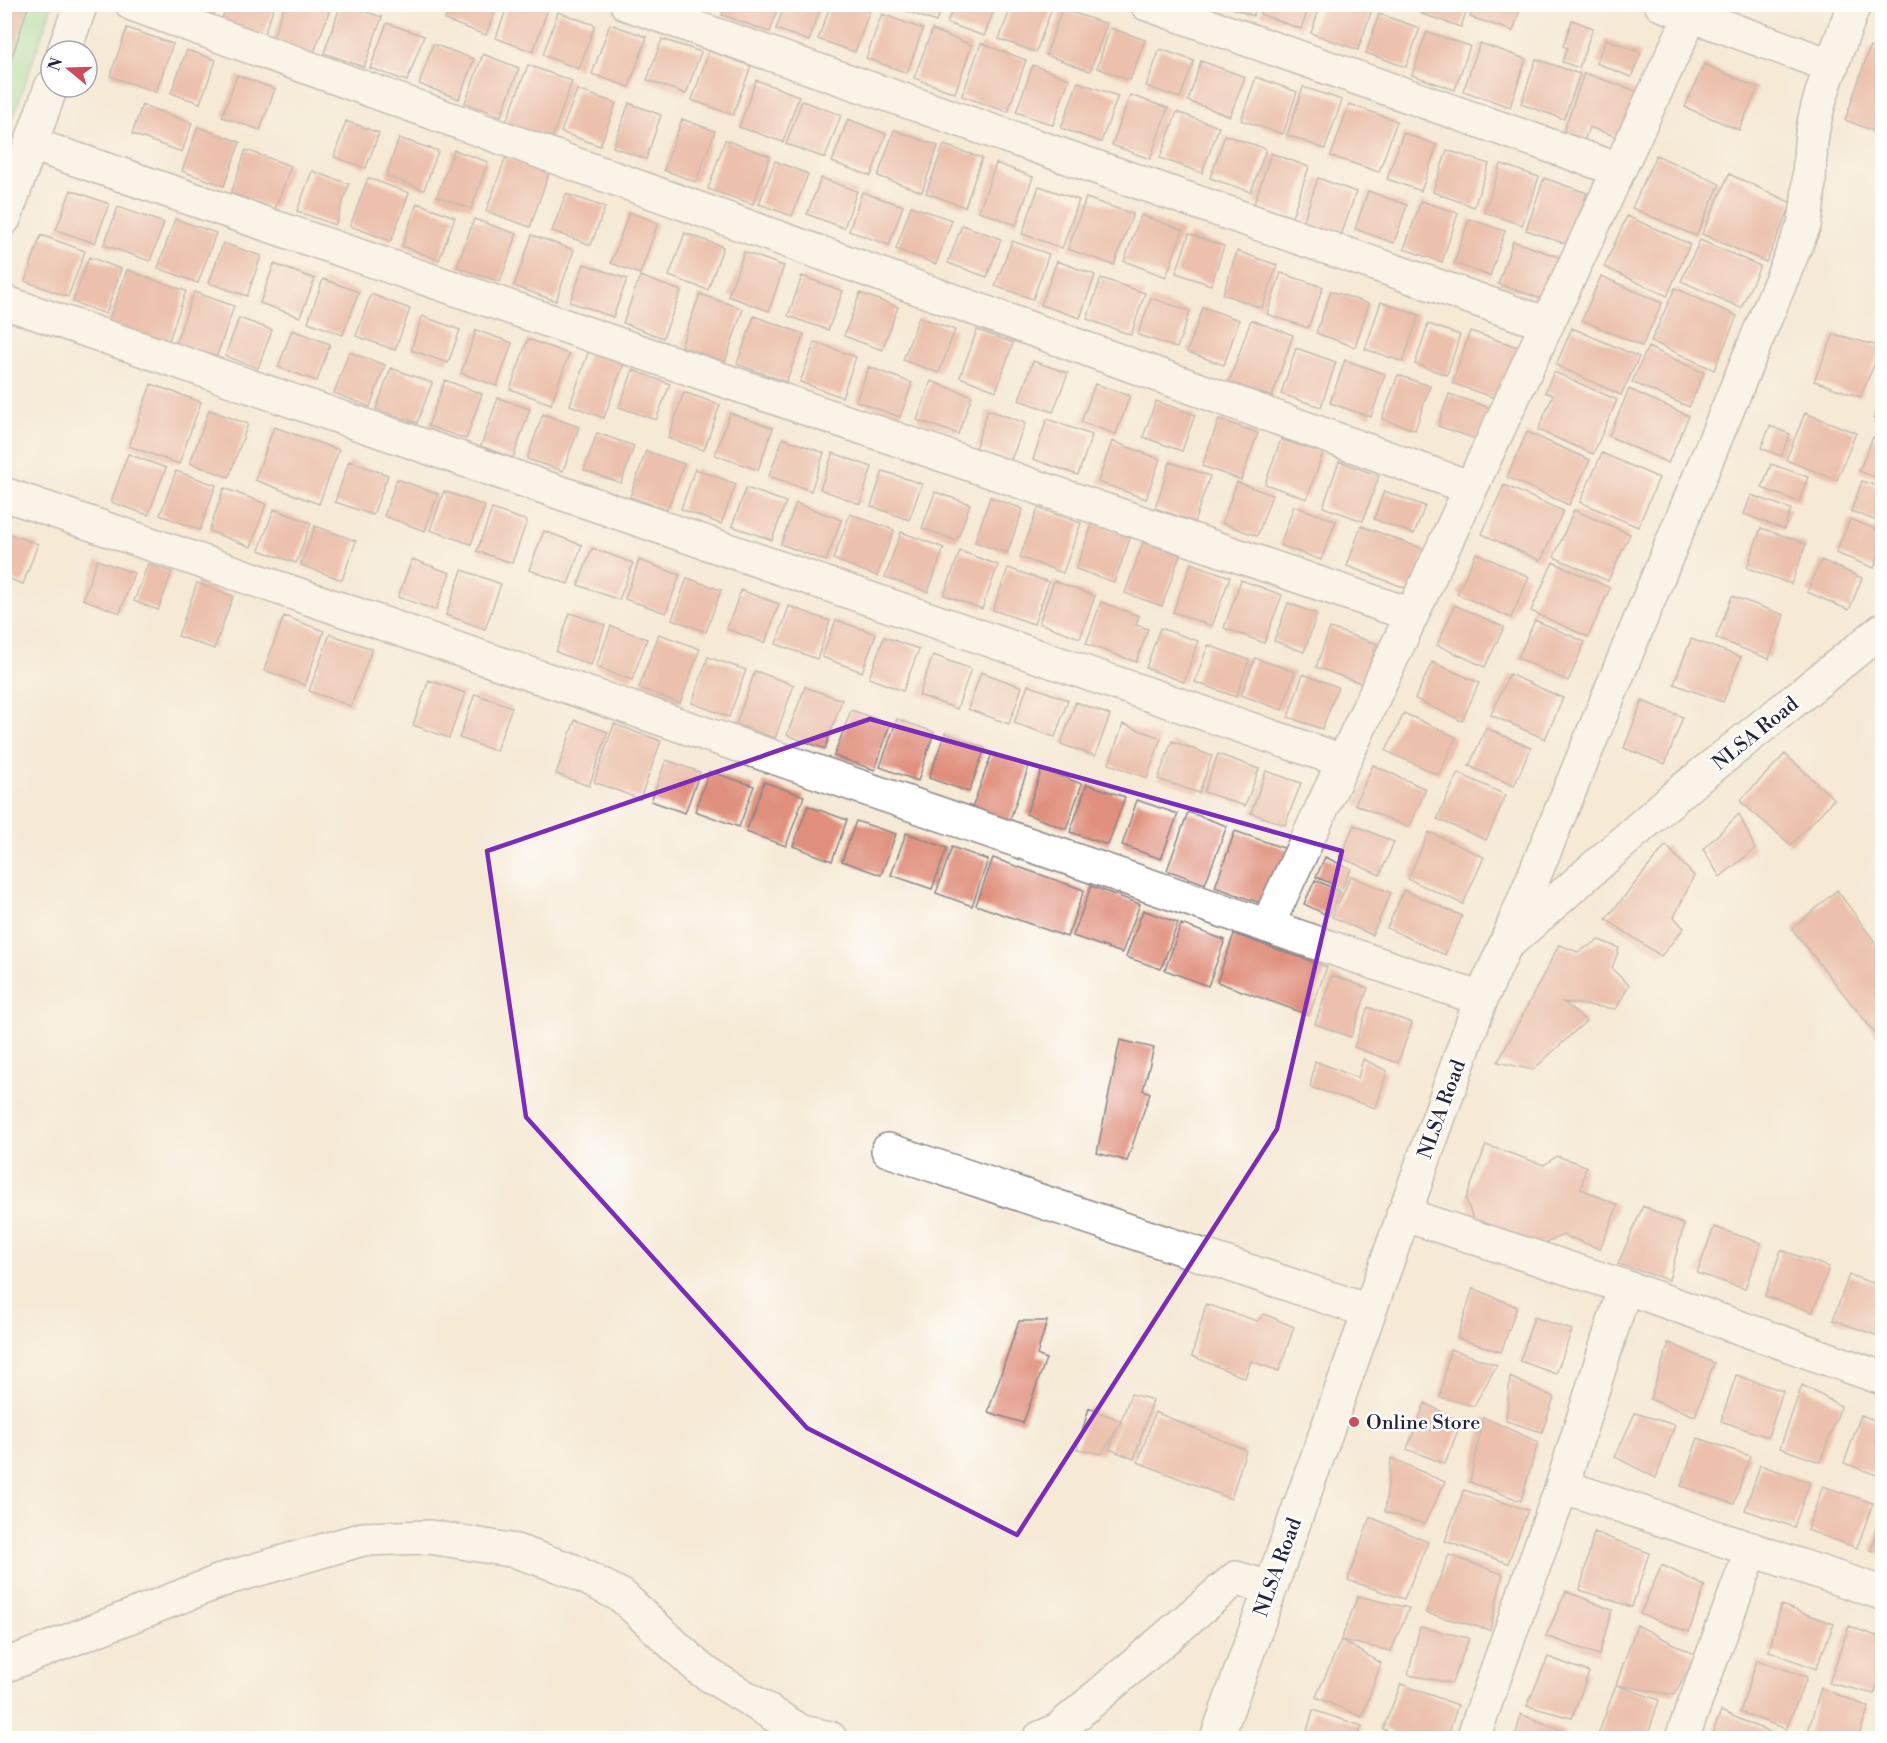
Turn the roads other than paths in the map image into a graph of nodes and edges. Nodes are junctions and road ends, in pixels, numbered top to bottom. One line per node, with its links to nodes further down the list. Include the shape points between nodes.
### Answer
1 (81, 4): 8 (street)
2 (132, 4): 16 (street)
3 (627, 4): 15 (street)
4 (1147, 4): 12 (street)
5 (1661, 4): 7 (street)
6 (1854, 4): 9 (street)
7 (1691, 15): 9 (street); 12 (street)
8 (68, 39)
9 (1832, 66): 22 (street, via 1812,130 1810,201 1804,225)
10 (47, 99): 11 (street)
11 (31, 144): 13 (street); 18 (street)
12 (1619, 170): 15 (street)
13 (4, 219)
14 (4, 302): 20 (street)
15 (1547, 324): 16 (street)
16 (1471, 488): 18 (street)
17 (4, 494): 21 (street)
18 (1412, 615): 20 (street)
19 (1882, 630): 22 (street, NLSA Road, via 1679,793)
20 (1343, 761): 21 (street)
21 (1267, 926): 23 (street)
22 (1505, 946): 23 (street, NLSA Road)
23 (1481, 999): 25 (street, NLSA Road)
24 (888, 1150): 27 (street)
25 (1403, 1214): 26 (street); 27 (street, NLSA Road)
26 (1625, 1287): 28 (street); 29 (street)
27 (1368, 1311): 31 (street, NLSA Road)
28 (1882, 1378)
29 (1562, 1486): 30 (street); 37 (street)
30 (1752, 1550): 32 (street); 38 (street)
31 (1270, 1588): 35 (street, via 1236,1578 1058,1730); 36 (street, NLSA Road)
32 (1882, 1593)
33 (4, 1666): 34 (street, via 228,1578 363,1539 430,1537 516,1551 571,1570 622,1596 701,1670 802,1732)
34 (830, 1738)
35 (1040, 1738)
36 (1216, 1738)
37 (1473, 1738)
38 (1682, 1738)

